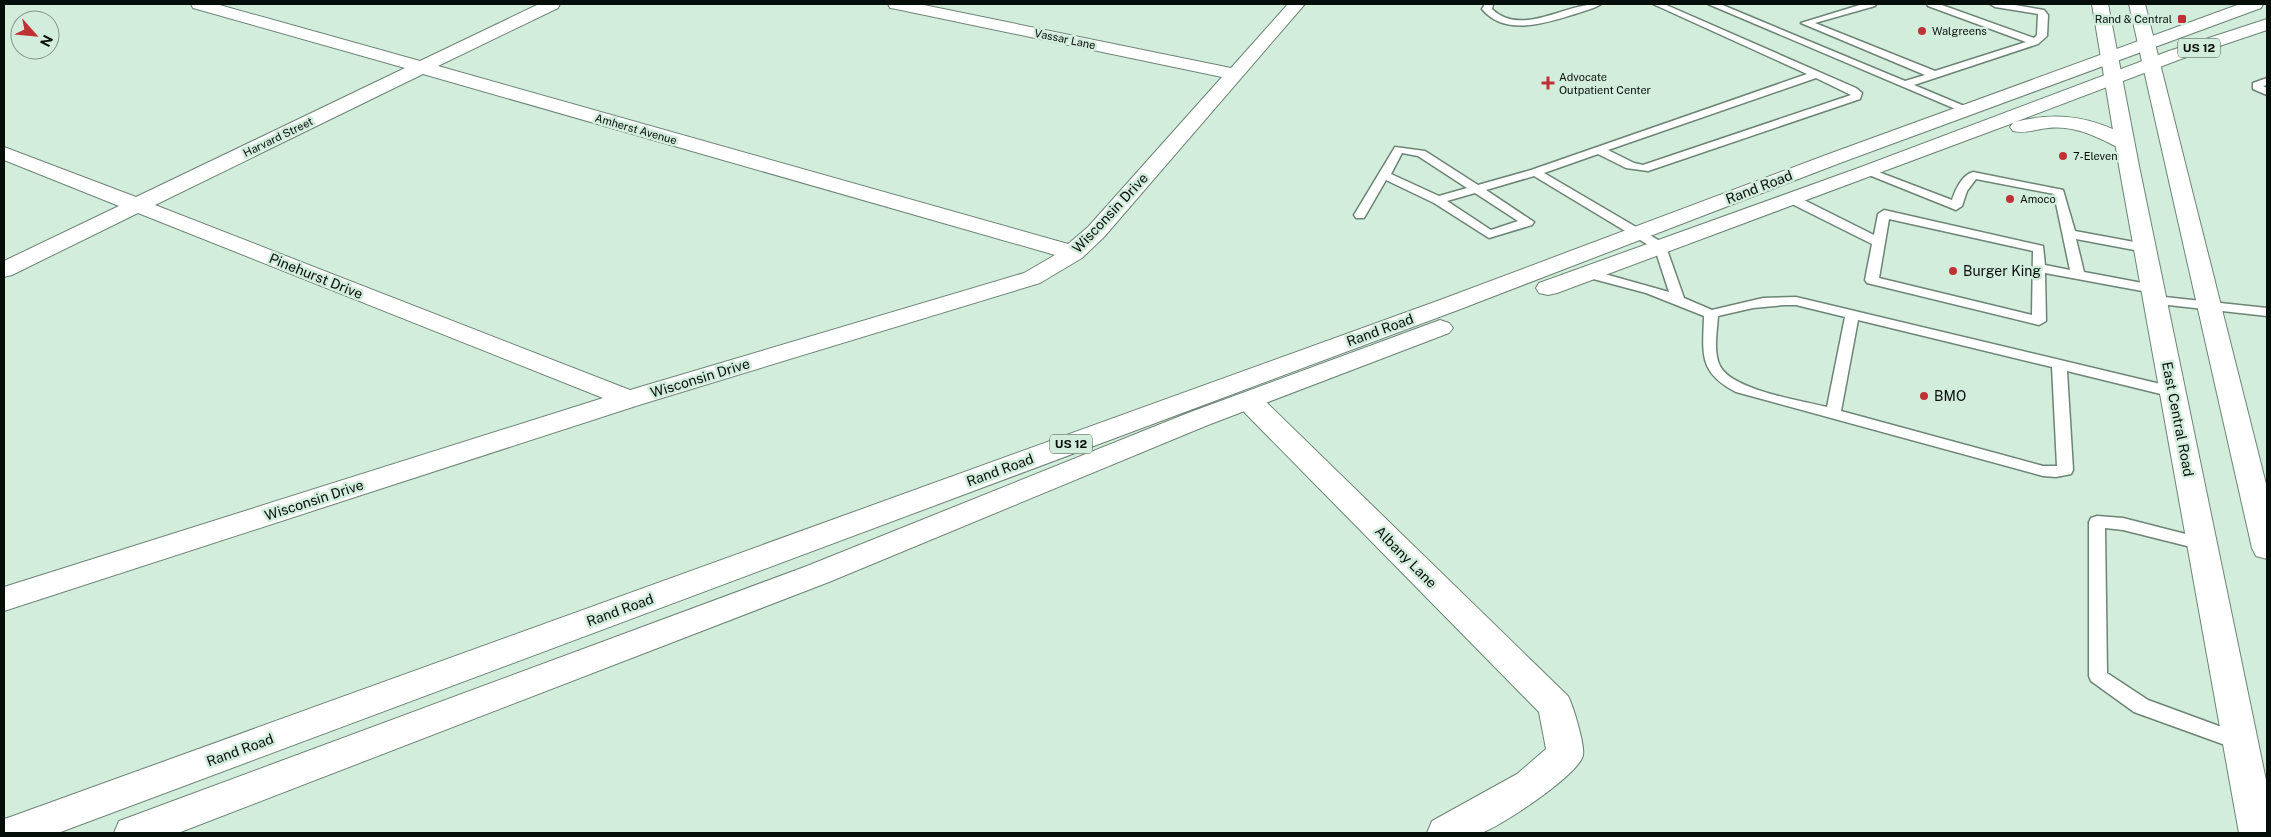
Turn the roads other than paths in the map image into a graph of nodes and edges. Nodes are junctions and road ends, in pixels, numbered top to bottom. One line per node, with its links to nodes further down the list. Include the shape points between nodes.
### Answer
1 (199, 4): 22 (main road, Amherst Avenue)
2 (552, 4): 22 (main road, Harvard Street)
3 (896, 4): 23 (main road, Vassar Lane)
4 (1297, 4): 23 (main road, Wisconsin Drive)
5 (1489, 4): 6 (lane, via 1489,13 1507,22 1522,24)
6 (1596, 4)
7 (1657, 4): 24 (lane)
8 (1714, 4): 21 (lane)
9 (1871, 4): 15 (lane, via 1874,12); 18 (lane, via 1806,23)
10 (1931, 4): 19 (lane)
11 (1996, 4): 19 (lane, via 2041,12 2044,15 2043,33)
12 (2100, 4): 20 (main road, East Central Road)
13 (2137, 4): 20 (main road, East Central Road)
14 (2255, 4): 20 (main road, US 12)
15 (1855, 18)
16 (1839, 24): 18 (lane)
17 (2267, 24): 20 (main road, US 12)
18 (1821, 29): 25 (lane)
19 (2035, 42): 25 (lane)
20 (2129, 61): 29 (main road, Rand Road / US 12); 30 (main road, East Central Road); 32 (main road, Rand Road / US 12); 53 (main road, East Central Road)
21 (1852, 62): 24 (lane); 27 (lane)
22 (421, 68): 40 (main road, Harvard Street); 46 (main road, Amherst Avenue)
23 (1234, 74): 46 (main road, Wisconsin Drive)
24 (1816, 74): 31 (lane); 31 (lane, via 1852,90 1857,93 1856,97 1644,169 1630,166)
25 (1935, 75): 27 (lane)
26 (2267, 81): 28 (lane, via 2257,85)
27 (1907, 84): 29 (lane)
28 (2267, 92)
29 (1965, 110): 43 (main road, Rand Road / US 12)
30 (2124, 143): 32 (main road, via 2088,125 2054,120); 45 (main road, East Central Road)
31 (1599, 150): 34 (lane)
32 (1922, 151): 35 (main road, Rand Road / US 12)
33 (4, 153): 40 (main road, Pinehurst Drive)
34 (1534, 172): 37 (lane); 43 (lane)
35 (1868, 172): 38 (main road, Rand Road / US 12); 42 (lane, via 1956,206 1961,190 1973,175 2059,192)
36 (1384, 175): 37 (lane, via 1399,149 1421,153); 39 (lane); 41 (lane)
37 (1478, 189): 39 (lane); 39 (lane, via 1528,222 1489,234)
38 (1792, 199): 43 (main road, Rand Road / US 12); 44 (lane)
39 (1438, 200)
40 (138, 205): 48 (main road, Harvard Street); 59 (main road, Pinehurst Drive)
41 (1360, 215)
42 (2070, 234): 45 (lane); 50 (lane)
43 (1650, 240): 49 (main road, Rand Road / US 12); 52 (lane); 66 (main road, Rand Road / US 12, via 1449,305)
44 (1879, 242): 47 (lane, via 1884,214 2039,250); 47 (lane, via 1872,280 2039,321)
45 (2145, 248): 51 (main road, East Central Road)
46 (1074, 253): 59 (main road, Wisconsin Drive, via 1050,270 1012,285)
47 (2039, 268): 50 (lane)
48 (4, 270)
49 (1587, 274): 52 (lane, via 1632,283); 67 (main road, Rand Road / US 12, via 1206,416 818,574)
50 (2078, 274): 51 (lane)
51 (2154, 295): 53 (lane); 58 (main road, East Central Road)
52 (1678, 299): 55 (lane)
53 (2210, 306): 54 (lane); 63 (main road, East Central Road)
54 (2267, 312)
55 (1711, 314): 56 (lane, via 1773,300 1796,301); 61 (lane, via 1710,363 1716,374 1741,389)
56 (1852, 315): 57 (lane); 61 (lane)
57 (2059, 364): 58 (lane); 61 (lane, via 2065,470 2056,472)
58 (2173, 392): 62 (main road, East Central Road)
59 (629, 399): 64 (main road, Wisconsin Drive)
60 (1255, 407): 68 (main road, Albany Lane, via 1556,706 1566,755 1530,785)
61 (1833, 414)
62 (2203, 544): 65 (main road, East Central Road); 65 (lane, via 2123,524 2097,522 2098,676 2141,706)
63 (2267, 548)
64 (4, 599)
65 (2240, 742): 69 (main road, East Central Road)
66 (13, 833)
67 (133, 833)
68 (1446, 833)
69 (2258, 833)

